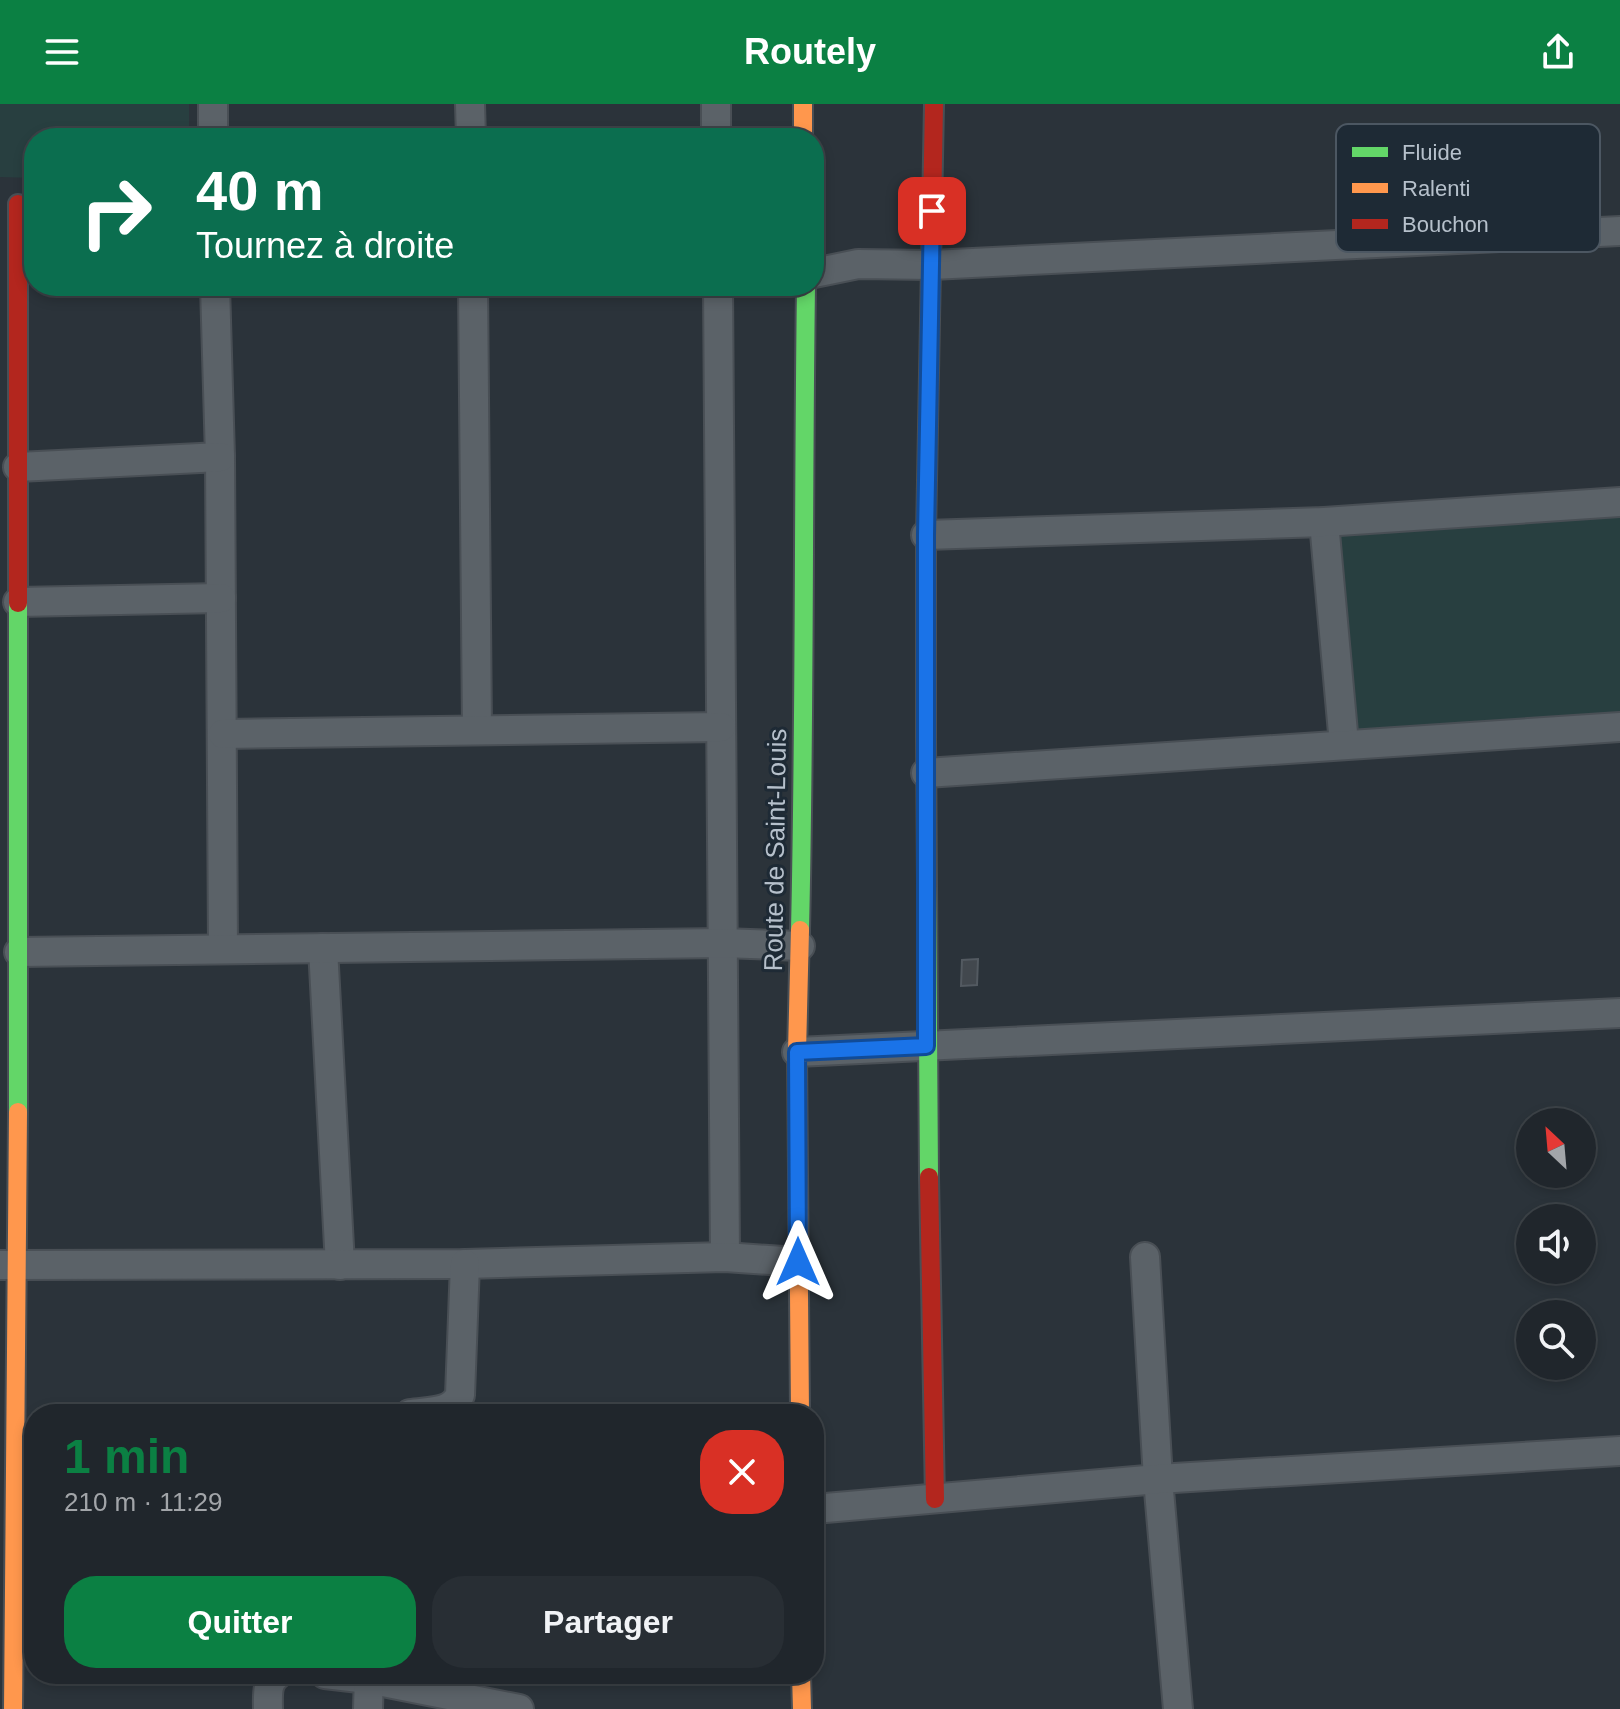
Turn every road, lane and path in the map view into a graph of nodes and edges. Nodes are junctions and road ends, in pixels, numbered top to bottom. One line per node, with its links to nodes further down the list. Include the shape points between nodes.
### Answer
1 (213, 104): 6 (street)
2 (470, 104): 7 (street)
3 (716, 104): 8 (street)
4 (803, 104): 9 (main road)
5 (934, 104): 14 (main road)
6 (213, 128)
7 (471, 128)
8 (716, 128)
9 (803, 128)
10 (17, 204): 21 (main road)
11 (1620, 231): 12 (street)
12 (1600, 232)
13 (1336, 245): 14 (street)
14 (932, 265): 15 (street, via 858,264); 24 (main road)
15 (824, 271)
16 (215, 296): 20 (street)
17 (473, 296): 29 (street)
18 (718, 296): 27 (street)
19 (806, 296): 35 (main road, Route de Saint-Louis)
20 (220, 457): 21 (street); 25 (street)
21 (18, 467): 26 (main road)
22 (1620, 502): 23 (street)
23 (1324, 522): 24 (street); 31 (street)
24 (926, 535): 32 (main road)
25 (221, 598): 26 (street); 30 (street)
26 (11, 616): 33 (main road)
27 (721, 727): 29 (street); 34 (street)
28 (1620, 727): 31 (street)
29 (477, 730): 30 (street)
30 (223, 734): 37 (street)
31 (1344, 744): 32 (street)
32 (926, 773): 40 (main road)
33 (9, 906): 38 (main road)
34 (723, 943): 35 (street); 36 (street); 42 (street)
35 (800, 946): 41 (main road, Route de Saint-Louis)
36 (323, 948): 37 (street); 47 (street)
37 (223, 949): 38 (street)
38 (19, 952): 46 (main road)
39 (1620, 1013): 40 (street)
40 (926, 1046): 41 (street); 52 (main road)
41 (797, 1052): 44 (main road, Route de Saint-Louis)
42 (725, 1257): 44 (street); 45 (street)
43 (1145, 1257): 51 (street)
44 (798, 1262): 49 (main road, Route de Saint-Louis)
45 (465, 1264): 47 (street); 48 (street, via 460,1395)
46 (9, 1265): 47 (street); 58 (main road)
47 (340, 1265)
48 (453, 1404)
49 (800, 1404)
50 (1620, 1451): 51 (street)
51 (1158, 1479): 52 (street); 63 (street)
52 (935, 1499): 53 (street)
53 (824, 1508)
54 (270, 1684): 59 (street)
55 (368, 1684): 60 (street)
56 (405, 1684): 61 (street)
57 (801, 1684): 62 (main road)
58 (13, 1709)
59 (268, 1709)
60 (368, 1709)
61 (519, 1709)
62 (802, 1709)
63 (1178, 1709)

